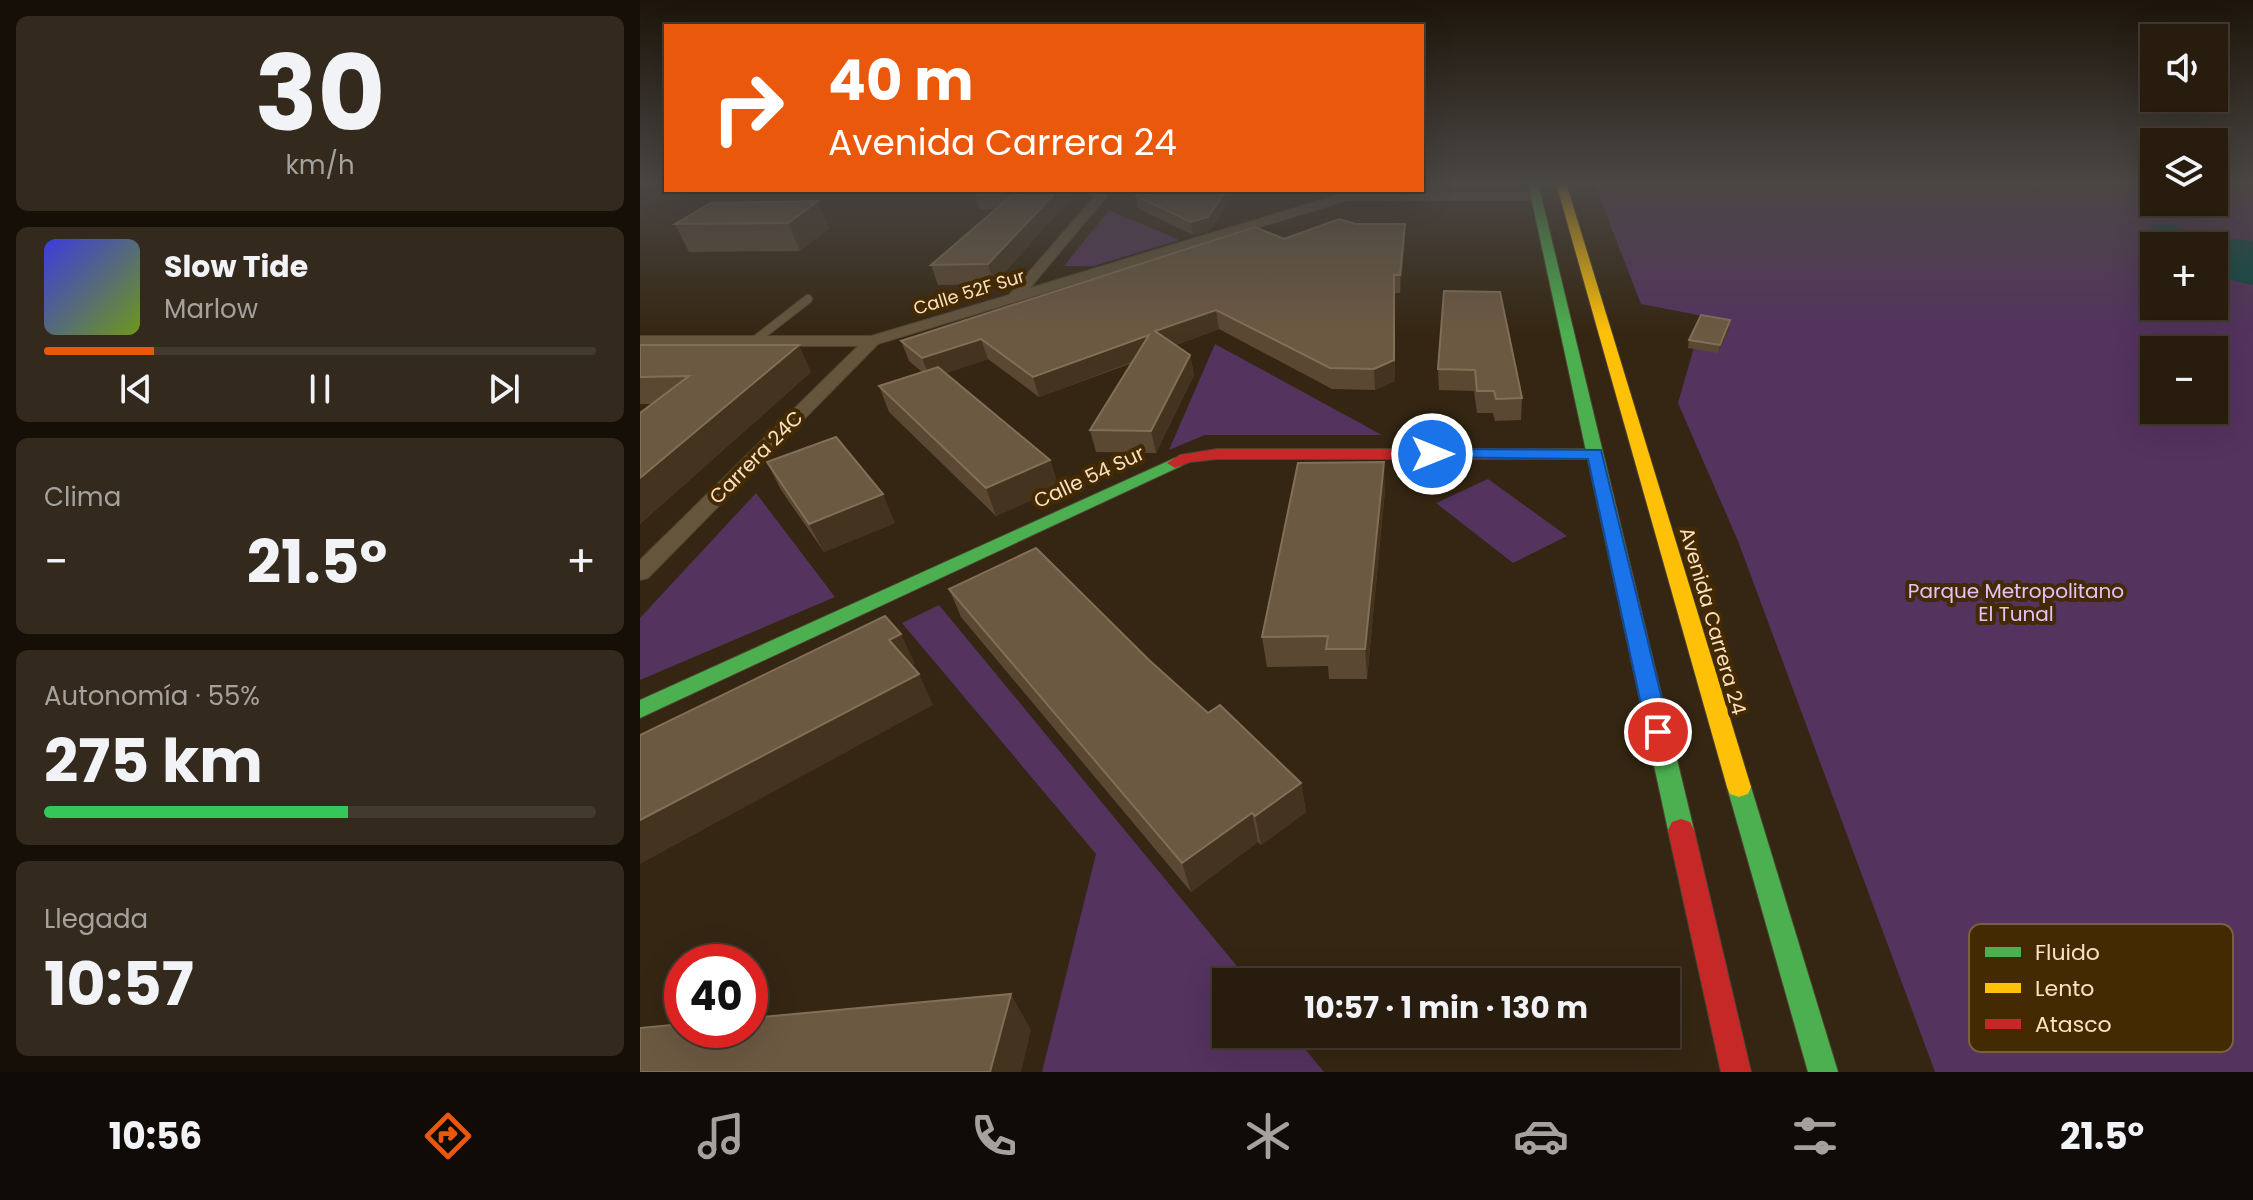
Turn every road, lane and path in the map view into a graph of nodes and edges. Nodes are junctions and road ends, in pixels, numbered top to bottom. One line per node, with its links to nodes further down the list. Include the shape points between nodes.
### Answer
1 (1069, 233): 5 (street)
2 (1225, 233): 5 (street, Calle 52F Sur)
3 (1545, 233): 10 (main road)
4 (1576, 233): 14 (main road, Avenida Carrera 24)
5 (1014, 297): 9 (street, Calle 52F Sur)
6 (808, 299): 8 (lane)
7 (640, 341): 8 (street, Calle 52F Sur)
8 (754, 341): 9 (street, Calle 52F Sur)
9 (872, 341): 11 (street, Carrera 24C)
10 (1595, 454): 12 (main road, Calle 54 Sur, via 1186,458); 13 (main road)
11 (640, 573)
12 (640, 710)
13 (1736, 1072)
14 (1823, 1072)

